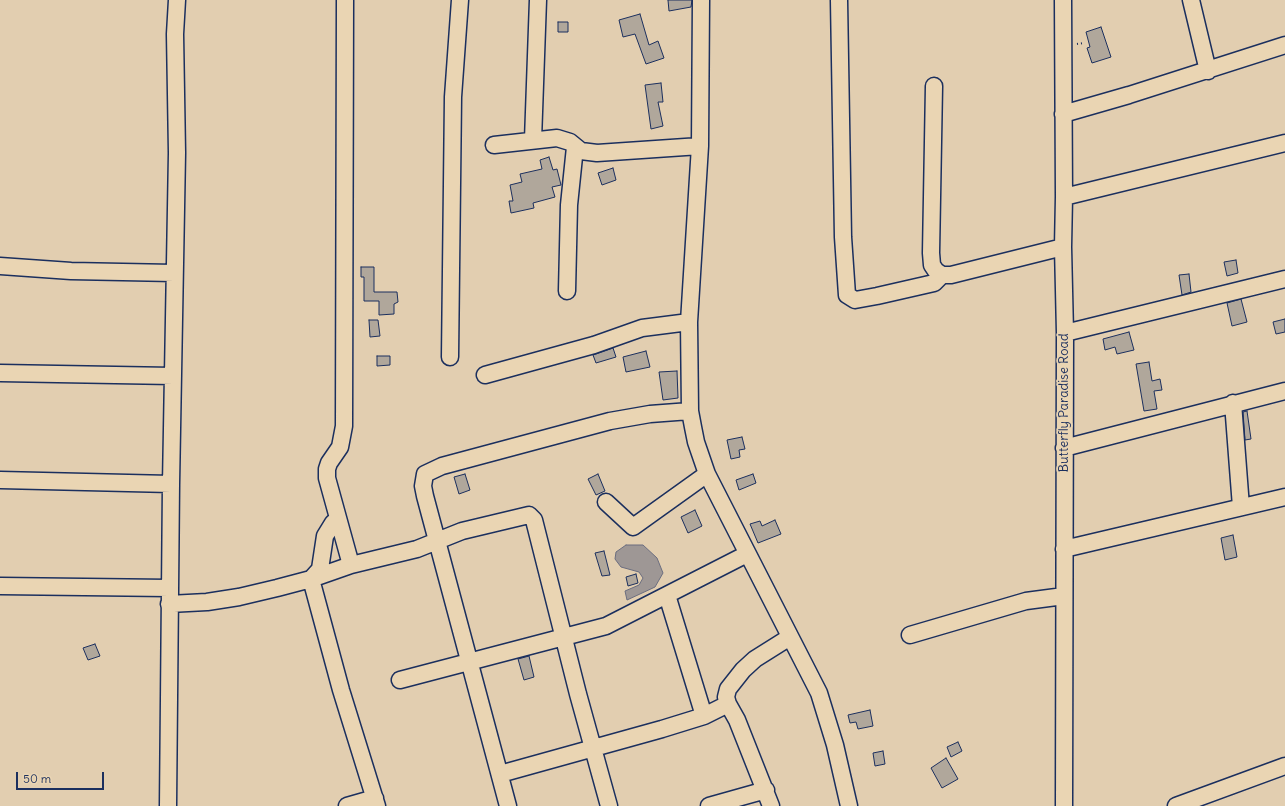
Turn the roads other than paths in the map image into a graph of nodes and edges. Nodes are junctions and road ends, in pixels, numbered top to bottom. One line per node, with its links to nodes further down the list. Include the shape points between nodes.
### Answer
1 (176, 0): 21 (street, via 177,153)
2 (345, 0): 41 (street, via 344,426 340,447 327,469)
3 (460, 0): 27 (street, via 453,97)
4 (538, 0): 13 (street)
5 (701, 0): 16 (street)
6 (839, 0): 22 (street, via 847,295 855,300 877,296 934,283)
7 (1062, 0): 12 (street, Butterfly Paradise Road)
8 (1191, 0): 10 (street)
9 (1285, 45): 10 (street)
10 (1208, 71): 12 (street)
11 (934, 86): 22 (street, via 931,253 932,265)
12 (1063, 114): 18 (street, Butterfly Paradise Road)
13 (533, 140): 15 (street); 17 (street, via 564,139)
14 (1285, 143): 18 (street)
15 (494, 145)
16 (700, 146): 17 (street, via 597,153); 25 (street)
17 (575, 147): 24 (street, via 569,205)
18 (1064, 197): 19 (street, Butterfly Paradise Road)
19 (1062, 247): 22 (street, via 951,275); 26 (street, Butterfly Paradise Road)
20 (0, 266): 21 (street, via 71,271)
21 (174, 273): 29 (street)
22 (942, 275)
23 (1285, 279): 26 (street)
24 (567, 291)
25 (688, 322): 30 (street, via 642,328 594,345); 33 (street)
26 (1065, 333): 34 (street, Butterfly Paradise Road)
27 (450, 357)
28 (0, 373): 29 (street)
29 (173, 376): 37 (street)
30 (485, 376)
31 (1285, 391): 32 (street)
32 (1233, 403): 34 (street); 40 (street)
33 (690, 411): 35 (street, via 696,442); 42 (street, via 610,421 429,471 425,474 423,486)
34 (1064, 448): 43 (street, Butterfly Paradise Road)
35 (708, 474): 39 (street, via 633,527); 44 (street)
36 (0, 480): 37 (street)
37 (171, 484): 48 (street)
38 (1285, 497): 40 (street)
39 (606, 502)
40 (1241, 506): 43 (street)
41 (338, 519): 45 (street); 46 (street, via 325,536 320,569)
42 (438, 540): 45 (street, via 396,555); 54 (street, via 468,529 531,516); 55 (street)
43 (1064, 549): 50 (street, Butterfly Paradise Road)
44 (747, 554): 49 (street); 53 (street)
45 (351, 565): 46 (street)
46 (311, 579): 51 (street, via 239,598); 63 (street, via 341,690)
47 (0, 586): 48 (street)
48 (169, 588): 51 (street)
49 (667, 595): 54 (street, via 606,626); 58 (street)
50 (1064, 596): 52 (street, via 1026,601); 71 (street, Butterfly Paradise Road)
51 (169, 604): 64 (street)
52 (910, 635)
53 (790, 637): 57 (street, via 755,659 743,670 728,689); 70 (street, via 819,693 835,745)
54 (564, 638): 55 (street); 59 (street)
55 (470, 662): 56 (street); 61 (street)
56 (400, 680)
57 (728, 704): 58 (street); 62 (street)
58 (704, 716): 59 (street)
59 (594, 747): 61 (street); 67 (street)
60 (1285, 766): 72 (street)
61 (500, 774): 66 (street)
62 (766, 790): 68 (street); 69 (street)
63 (376, 802): 65 (street)
64 (168, 806)
65 (347, 806)
66 (508, 806)
67 (610, 806)
68 (709, 806)
69 (771, 806)
70 (849, 806)
71 (1064, 806)
72 (1176, 806)

